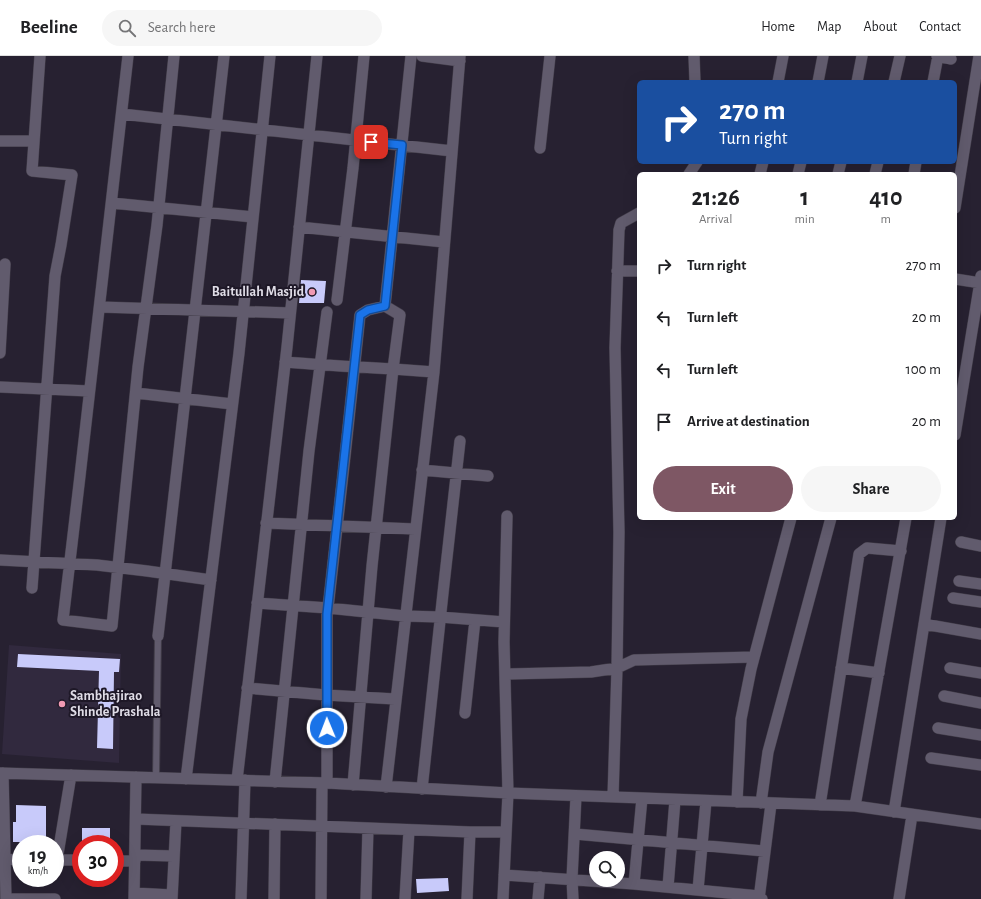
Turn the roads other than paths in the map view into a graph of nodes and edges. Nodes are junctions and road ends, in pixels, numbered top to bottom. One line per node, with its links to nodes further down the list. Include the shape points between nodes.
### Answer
1 (40, 56): 33 (street)
2 (128, 56): 26 (street)
3 (174, 56): 27 (street)
4 (224, 56): 28 (street)
5 (270, 56): 29 (street)
6 (317, 56): 30 (street)
7 (364, 56): 31 (street)
8 (411, 56): 34 (street)
9 (422, 56): 18 (street)
10 (550, 56): 35 (street)
11 (694, 56): 20 (street)
12 (783, 56): 21 (street)
13 (823, 56): 22 (street)
14 (862, 56): 23 (street)
15 (900, 56): 24 (street)
16 (938, 56): 19 (street); 25 (street)
17 (979, 56): 37 (street)
18 (460, 58): 36 (street)
19 (951, 59)
20 (695, 80)
21 (778, 80)
22 (818, 80)
23 (857, 80)
24 (894, 80)
25 (933, 80)
26 (122, 114): 27 (street); 38 (street)
27 (168, 119): 28 (street); 39 (street)
28 (216, 124): 29 (street); 40 (street)
29 (262, 129): 30 (street); 42 (street)
30 (308, 135): 31 (street); 43 (street)
31 (356, 140): 34 (street); 44 (street)
32 (0, 141): 33 (street)
33 (34, 141): 67 (street, via 32,171 72,175 55,276)
34 (402, 145): 36 (street); 45 (street)
35 (540, 148)
36 (452, 151): 46 (street)
37 (957, 195)
38 (112, 203): 39 (street); 54 (street)
39 (159, 207): 40 (street); 55 (street)
40 (206, 212): 42 (street); 56 (street)
41 (637, 214): 48 (street, via 621,223)
42 (253, 217): 57 (street)
43 (299, 227): 44 (street); 59 (street)
44 (346, 232): 45 (street); 52 (street)
45 (392, 236): 46 (street); 53 (street)
46 (444, 242): 65 (street)
47 (5, 264): 60 (street)
48 (617, 271): 49 (street); 113 (street)
49 (637, 271)
50 (957, 279): 51 (street)
51 (981, 281): 72 (street)
52 (337, 300)
53 (385, 306): 63 (street, via 360,315); 64 (street, via 400,315)
54 (100, 307): 55 (street); 68 (street)
55 (146, 308): 56 (street); 69 (street)
56 (194, 310): 57 (street); 70 (street)
57 (243, 311): 59 (street); 71 (street)
58 (327, 312): 62 (street)
59 (290, 313): 61 (street)
60 (0, 353)
61 (285, 362): 62 (street); 82 (street)
62 (320, 365): 63 (street); 83 (street)
63 (355, 367): 64 (street); 84 (street)
64 (393, 369): 65 (street); 85 (street)
65 (434, 372): 74 (street)
66 (0, 387): 67 (street)
67 (46, 389): 68 (street); 91 (street)
68 (89, 391): 92 (street)
69 (136, 393): 70 (street); 93 (street)
70 (185, 398): 71 (street); 94 (street)
71 (232, 404): 95 (street)
72 (957, 423)
73 (460, 442): 75 (street)
74 (422, 470): 75 (street); 86 (street)
75 (457, 473): 76 (street); 106 (street)
76 (488, 476)
77 (507, 516): 108 (street)
78 (790, 520): 112 (street)
79 (830, 520): 149 (street, via 768,752)
80 (906, 520): 89 (street)
81 (941, 520): 109 (street)
82 (266, 523): 83 (street); 101 (street)
83 (302, 525): 84 (street); 102 (street)
84 (337, 526): 85 (street); 103 (street)
85 (376, 528): 86 (street); 104 (street)
86 (415, 529): 105 (street)
87 (961, 542): 88 (street)
88 (981, 546)
89 (901, 551): 114 (street, via 867,548 859,554); 116 (street)
90 (0, 560): 91 (street)
91 (34, 562): 92 (street); 98 (street)
92 (70, 564): 93 (street); 93 (street, via 63,620 112,626)
93 (118, 568): 94 (street)
94 (165, 574): 95 (street); 111 (street)
95 (211, 580): 135 (street)
96 (959, 581): 97 (street)
97 (981, 584)
98 (32, 588)
99 (953, 598): 100 (street)
100 (981, 602)
101 (256, 603): 102 (street); 119 (street)
102 (293, 606): 103 (street); 120 (street)
103 (328, 608): 104 (street); 121 (street)
104 (368, 612): 105 (street); 123 (street)
105 (405, 616): 106 (street); 124 (street)
106 (440, 616): 107 (street); 141 (street)
107 (475, 620): 108 (street); 126 (street)
108 (504, 622): 118 (street)
109 (924, 624): 110 (street); 152 (street)
110 (981, 634)
111 (158, 636): 134 (lane)
112 (754, 657): 113 (street, via 634,660); 148 (street, via 741,719)
113 (617, 668): 118 (street, via 591,672); 144 (street)
114 (841, 668): 116 (street); 150 (street)
115 (950, 668): 117 (street)
116 (879, 673): 151 (street)
117 (981, 673)
118 (505, 674): 142 (street)
119 (247, 688): 120 (street); 136 (street)
120 (284, 691): 121 (street); 137 (street)
121 (326, 695): 123 (street); 138 (street)
122 (944, 696): 125 (street)
123 (361, 697): 124 (street); 139 (street)
124 (396, 699): 140 (street)
125 (981, 703)
126 (465, 713)
127 (938, 728): 128 (street)
128 (981, 735)
129 (931, 758): 130 (street)
130 (981, 765)
131 (2, 773): 132 (street); 172 (street)
132 (71, 775): 133 (street); 165 (street)
133 (136, 777): 134 (street); 154 (street)
134 (156, 777): 135 (street)
135 (186, 779): 136 (street)
136 (241, 780): 137 (street); 156 (street)
137 (275, 782): 138 (street)
138 (325, 783): 139 (street); 159 (street)
139 (353, 785): 140 (street)
140 (386, 787): 141 (street)
141 (422, 789): 142 (street)
142 (508, 793): 143 (street); 163 (street)
143 (576, 796): 144 (street); 164 (street)
144 (613, 797): 145 (street)
145 (642, 798): 146 (street); 166 (street)
146 (675, 800): 147 (street); 167 (street)
147 (706, 801): 148 (street); 168 (street)
148 (737, 802): 149 (street)
149 (766, 803): 150 (street); 169 (street)
150 (820, 805): 151 (street)
151 (855, 806): 152 (street)
152 (894, 812): 153 (street)
153 (912, 815): 158 (street); 195 (street)
154 (136, 819): 155 (street); 171 (street)
155 (176, 821): 156 (street); 170 (street)
156 (243, 823): 157 (street); 186 (street)
157 (275, 824): 159 (street); 187 (street)
158 (981, 824)
159 (322, 826): 160 (street); 188 (street)
160 (368, 828): 161 (street); 189 (street)
161 (409, 830): 162 (street); 190 (street)
162 (470, 832): 163 (street); 191 (street)
163 (506, 832): 175 (street)
164 (575, 834): 166 (street); 177 (street)
165 (60, 835)
166 (639, 840): 167 (street); 178 (street)
167 (672, 842): 168 (street); 179 (street)
168 (702, 844): 169 (street); 180 (street)
169 (765, 850): 183 (street)
170 (174, 856): 171 (street); 182 (street)
171 (135, 858): 174 (street); 181 (street)
172 (5, 859): 173 (street); 184 (street)
173 (12, 859)
174 (124, 860)
175 (504, 875): 176 (street); 192 (street)
176 (540, 877): 177 (street); 193 (street)
177 (572, 879): 178 (street); 194 (street)
178 (634, 884): 179 (street)
179 (668, 887): 180 (street)
180 (698, 890): 183 (street)
181 (134, 896): 182 (street)
182 (172, 897)
183 (760, 898)
184 (6, 899): 185 (street)
185 (55, 899)
186 (241, 899)
187 (274, 899)
188 (321, 899)
189 (366, 899)
190 (405, 899)
191 (467, 899)
192 (503, 899)
193 (538, 899)
194 (572, 899)
195 (899, 899)

